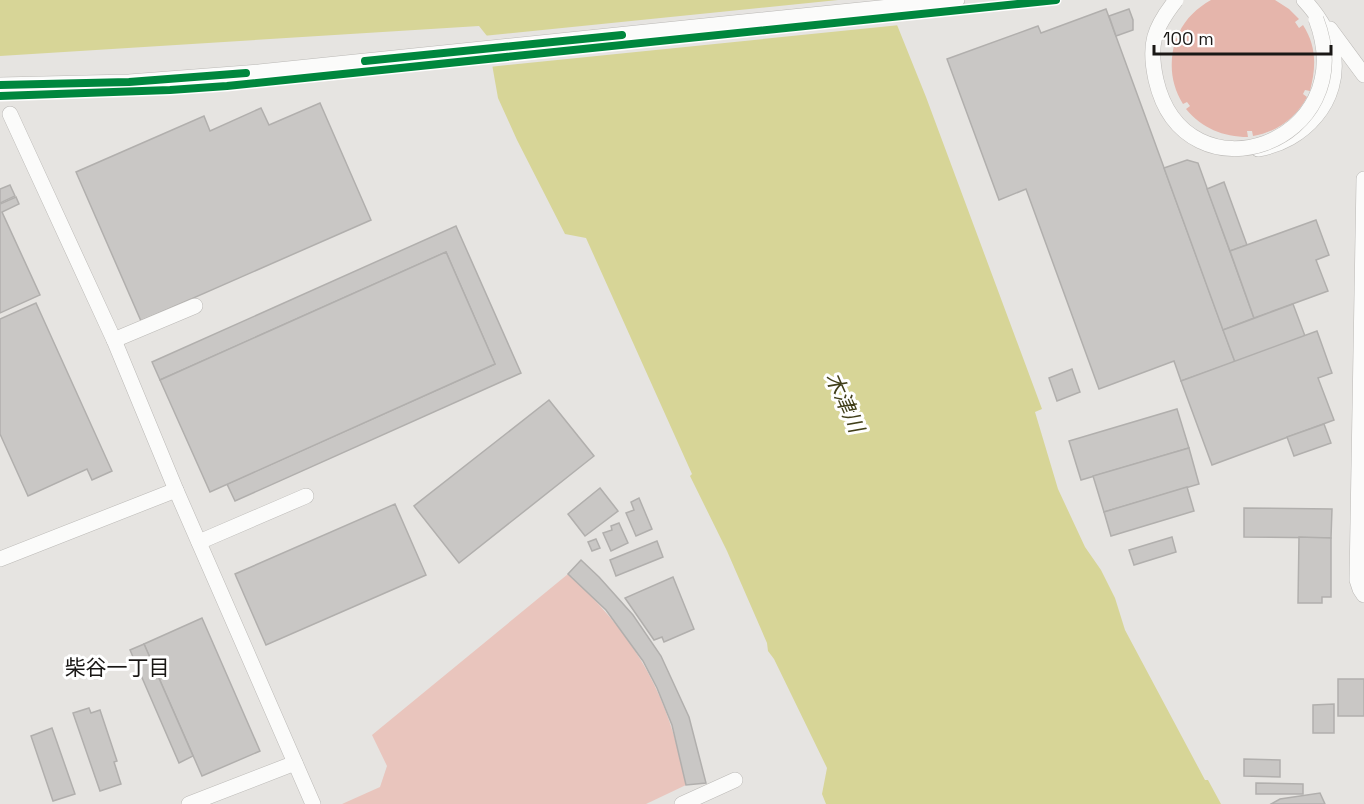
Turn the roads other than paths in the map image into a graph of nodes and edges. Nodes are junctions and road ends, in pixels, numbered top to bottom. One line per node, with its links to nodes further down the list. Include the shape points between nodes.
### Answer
1 (957, 0): 5 (street, via 259,72 129,82)
2 (1179, 0): 3 (street, bridge, via 1154,36 1152,59 1162,98 1177,122 1188,131 1209,143 1243,150 1291,135 1311,116 1325,90 1329,52 1324,34); 3 (street, bridge, via 1159,37 1157,60 1162,86 1176,114 1193,132 1231,150 1248,151 1296,136 1324,105 1330,91 1334,54 1320,19)
3 (1302, 0): 4 (street, via 1328,26)
4 (1364, 75)
5 (0, 85)
6 (9, 114): 9 (street)
7 (1364, 179): 14 (street, via 1357,580)
8 (195, 306): 9 (street)
9 (114, 340): 10 (street)
10 (176, 490): 12 (street); 13 (street)
11 (306, 496): 12 (street)
12 (199, 542): 15 (street)
13 (0, 559)
14 (1364, 596)
15 (295, 763): 17 (street); 18 (street)
16 (735, 780): 19 (street)
17 (189, 804)
18 (314, 804)
19 (682, 804)

